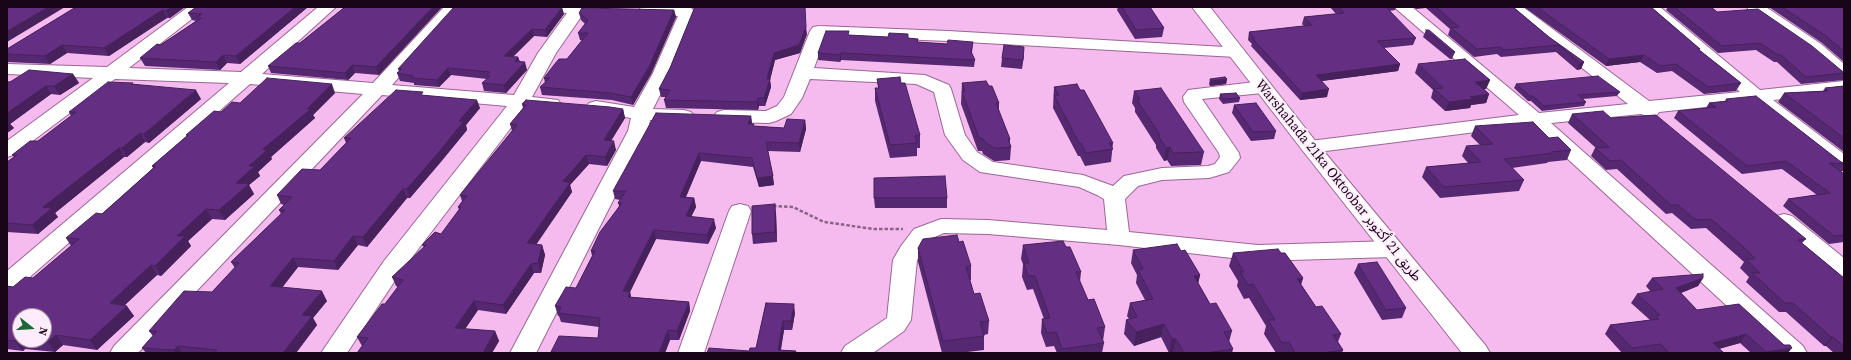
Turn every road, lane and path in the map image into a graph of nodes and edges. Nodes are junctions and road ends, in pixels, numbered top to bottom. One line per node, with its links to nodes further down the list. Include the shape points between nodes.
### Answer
1 (199, 7): 13 (street)
2 (328, 7): 16 (street)
3 (454, 7): 19 (street)
4 (546, 7): 10 (street)
5 (1201, 7): 11 (main road, Warshahada 21ka Oktoobar طريق 21 أكتوبر)
6 (1402, 7): 24 (street)
7 (1512, 7): 22 (street)
8 (1650, 7): 20 (street)
9 (1755, 7): 15 (street, via 1815,48)
10 (578, 9): 21 (street, via 543,59); 23 (street, via 686,11 664,68)
11 (1236, 52): 14 (street, via 818,31); 17 (main road, Warshahada 21ka Oktoobar طريق 21 أكتوبر)
12 (7, 68): 13 (street)
13 (111, 72): 16 (street); 27 (street)
14 (802, 73): 23 (street, via 788,106 779,114 769,117); 29 (street, via 919,79 942,89 955,135 970,156 987,168 1083,181 1105,190)
15 (1844, 73)
16 (247, 78): 19 (street); 36 (street)
17 (1262, 87): 26 (main road, Warshahada 21ka Oktoobar طريق 21 أكتوبر); 29 (street, via 1195,94 1192,97 1229,153 1230,158 1222,168 1210,172 1162,174 1131,182)
18 (1844, 87): 20 (street)
19 (377, 90): 21 (street); 37 (street)
20 (1755, 95): 22 (street); 28 (street)
21 (520, 102): 23 (street, via 612,108); 38 (street, via 392,267)
22 (1645, 106): 24 (street); 25 (street)
23 (641, 114): 39 (street, via 638,131)
24 (1535, 119): 26 (street); 43 (street)
25 (1663, 122)
26 (1310, 147): 34 (main road, Warshahada 21ka Oktoobar طريق 21 أكتوبر)
27 (7, 151)
28 (1844, 164)
29 (1114, 197): 33 (street)
30 (740, 210): 32 (path, via 775,205 793,207 824,222 874,229); 40 (street)
31 (1773, 212): 35 (street)
32 (931, 229): 33 (street, via 949,225); 41 (street, via 922,234 905,260 899,320)
33 (1119, 238): 34 (street, via 1258,253)
34 (1393, 250): 42 (main road, Warshahada 21ka Oktoobar طريق 21 أكتوبر)
35 (1844, 270)
36 (7, 284)
37 (123, 353)
38 (334, 353)
39 (523, 353)
40 (691, 353)
41 (854, 353)
42 (1477, 353)
43 (1794, 353)

